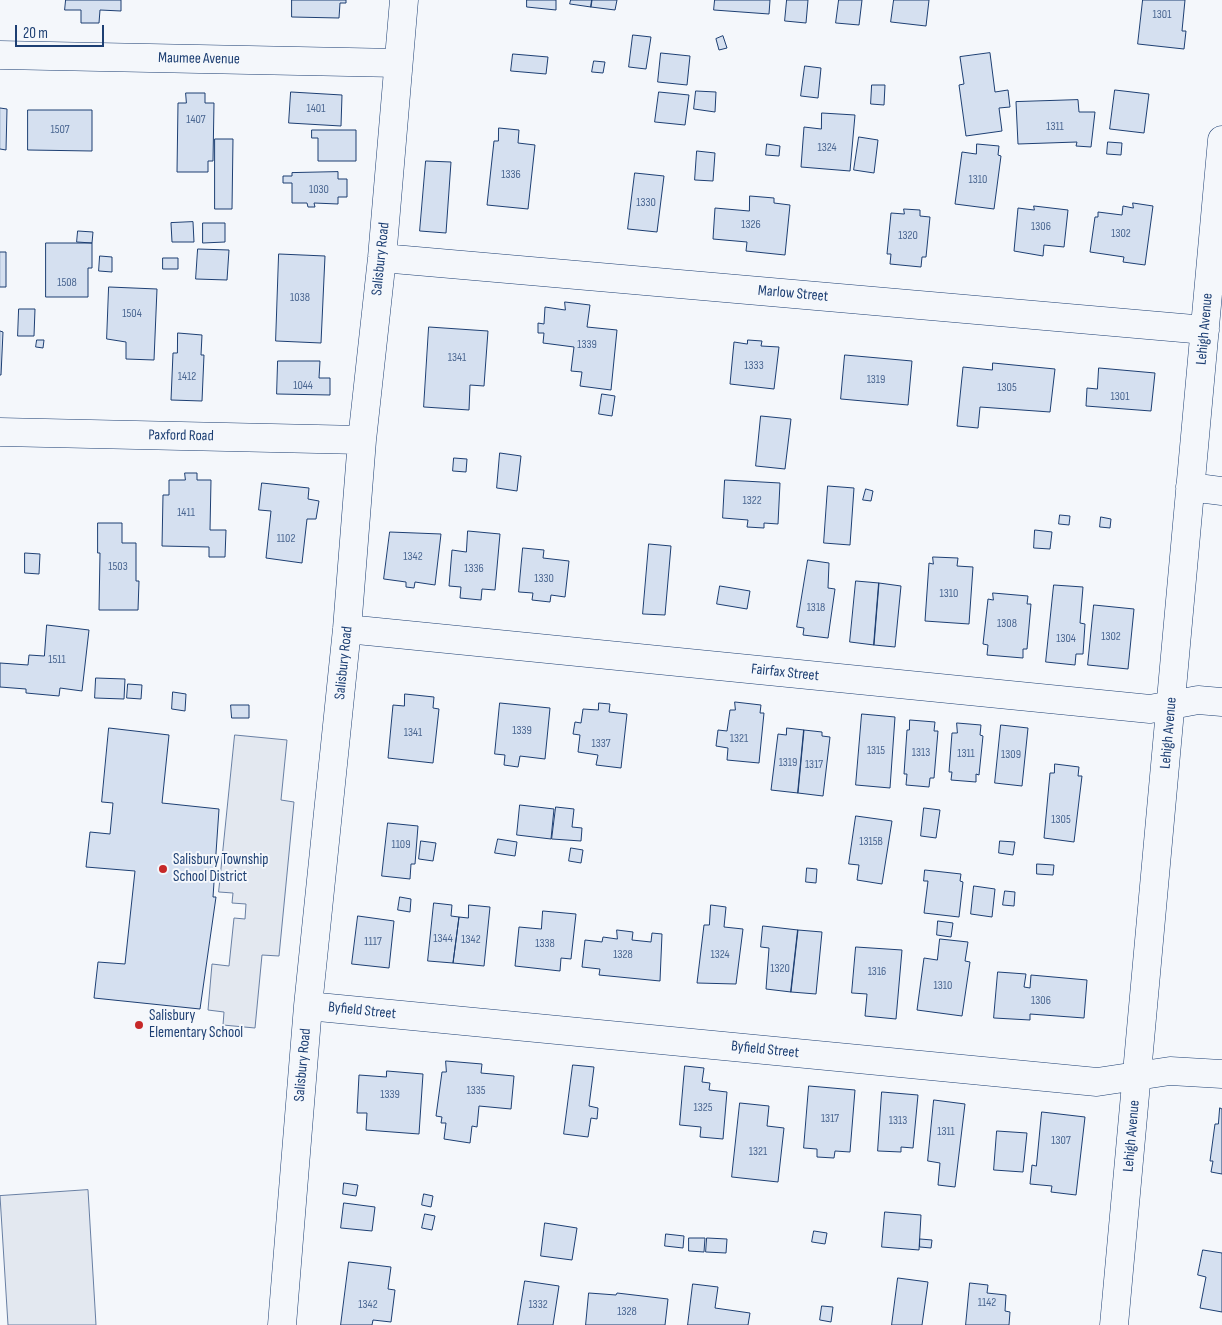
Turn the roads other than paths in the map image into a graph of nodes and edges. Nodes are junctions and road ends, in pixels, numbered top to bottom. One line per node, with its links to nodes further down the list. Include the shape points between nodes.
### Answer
1 (404, 0): 3 (street, Salisbury Road)
2 (0, 54): 3 (street, Maumee Avenue)
3 (398, 62): 6 (street, Salisbury Road)
4 (1222, 140): 5 (street, Lehigh Avenue)
5 (1217, 248): 7 (street, Lehigh Avenue)
6 (382, 258): 7 (street, Marlow Street); 9 (street, Salisbury Road)
7 (1205, 330): 10 (street, Lehigh Avenue)
8 (0, 432): 9 (street, Paxford Road)
9 (362, 440): 12 (street, Salisbury Road)
10 (1190, 488): 11 (street); 14 (street, Lehigh Avenue)
11 (1222, 491)
12 (347, 629): 14 (street, Fairfax Street, via 1150,709); 15 (street, Salisbury Road)
13 (1222, 702): 14 (street, Fairfax Street, via 1198,700)
14 (1172, 704): 17 (street, Lehigh Avenue)
15 (308, 1006): 17 (street, Byfield Street, via 1097,1082); 18 (street, Salisbury Road)
16 (1222, 1074): 17 (street, Byfield Street, via 1170,1071)
17 (1137, 1077): 19 (street, Lehigh Avenue)
18 (282, 1325)
19 (1114, 1325)

